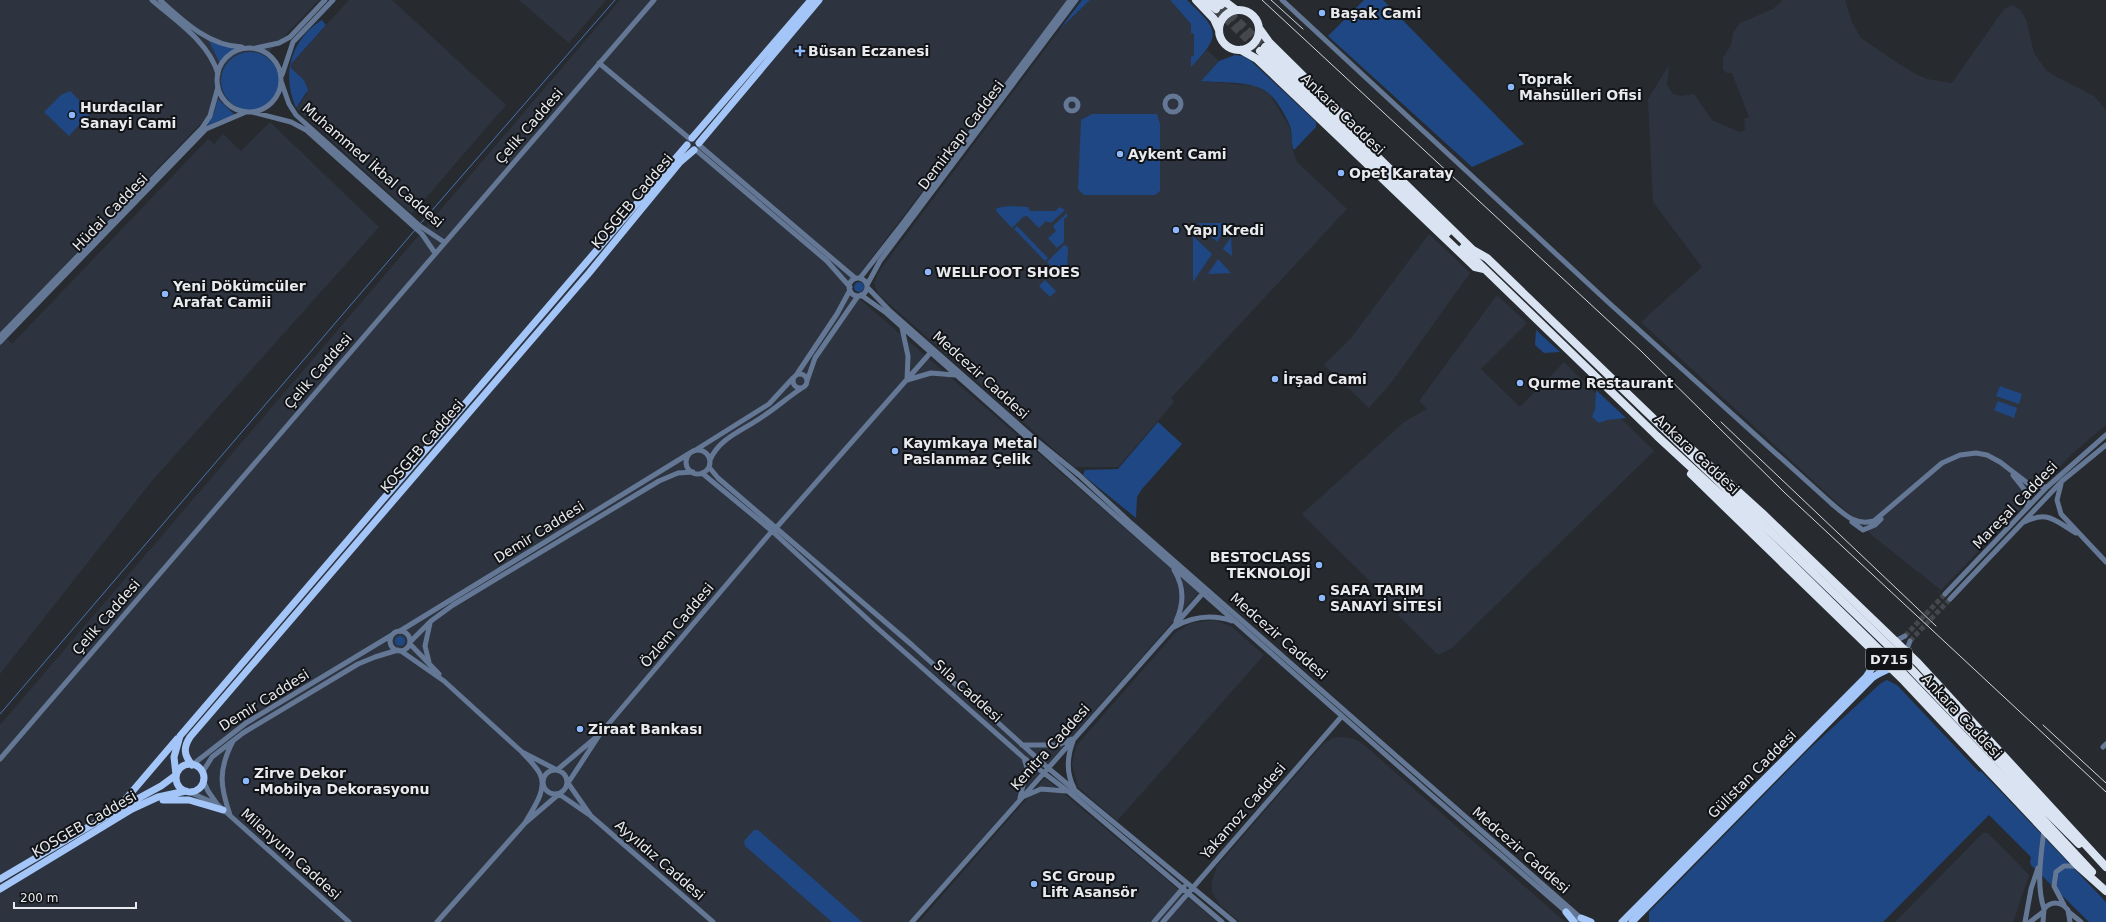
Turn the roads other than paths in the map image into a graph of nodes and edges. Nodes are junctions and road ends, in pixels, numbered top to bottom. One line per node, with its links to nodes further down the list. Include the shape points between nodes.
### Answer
1 (152, 0): 21 (street, via 204,46 213,58)
2 (160, 0): 17 (street, via 189,26 232,47)
3 (326, 0): 18 (street, via 290,37 279,43)
4 (333, 0): 22 (street, via 293,42)
5 (654, 0): 20 (street, Çelik Caddesi)
6 (810, 0): 25 (main road, KOSGEB Caddesi)
7 (819, 0): 26 (main road, KOSGEB Caddesi)
8 (1070, 0): 33 (street, Demirkapı Caddesi, via 903,224)
9 (1076, 0): 34 (street, Demirkapı Caddesi, via 880,261)
10 (1196, 0): 16 (highway, via 1214,19)
11 (1206, 0): 13 (highway)
12 (1282, 0): 53 (street, via 1608,302 1857,527 1863,530 1875,526 1886,513 1949,458 1982,454)
13 (1219, 4): 14 (highway)
14 (1236, 10): 15 (highway, via 1254,17); 16 (highway, via 1226,15)
15 (1258, 28): 19 (highway, via 1252,45); 31 (highway, via 1269,42)
16 (1219, 31): 19 (highway, via 1227,46)
17 (249, 48): 18 (street); 21 (street, via 229,55)
18 (256, 48): 22 (street, via 274,59 280,70)
19 (1241, 50): 32 (highway, D715, via 1257,59 1474,267)
20 (599, 63): 25 (street); 29 (street, Çelik Caddesi)
21 (218, 74): 23 (street)
22 (281, 80): 24 (street, via 274,100 266,107); 27 (street, Muhammed İkbal Caddesi, via 287,100 296,114)
23 (218, 87): 24 (street, via 222,98 229,105); 38 (street, Hüdai Caddesi, via 210,116 202,128)
24 (249, 112): 27 (street, Muhammed İkbal Caddesi, via 291,122 306,130); 39 (street, Hüdai Caddesi, via 206,130)
25 (689, 141): 26 (main road, via 696,139); 26 (main road, via 690,150); 86 (main road, KOSGEB Caddesi)
26 (697, 147): 33 (street); 35 (street, via 827,261); 93 (main road, KOSGEB Caddesi, via 680,162 589,273 190,737 184,750)
27 (410, 221): 28 (street, Muhammed İkbal Caddesi)
28 (424, 232): 29 (street, Muhammed İkbal Caddesi); 30 (street, Muhammed İkbal Caddesi)
29 (444, 242): 30 (street, Çelik Caddesi)
30 (435, 253): 92 (street, Çelik Caddesi)
31 (1487, 258): 32 (highway, Ankara Caddesi / D715, via 1473,250 1262,49); 46 (highway, Ankara Caddesi / D715)
32 (1485, 270): 48 (highway, Ankara Caddesi / D715)
33 (858, 278): 34 (street, via 865,280); 35 (street, via 851,283)
34 (867, 286): 36 (street, via 865,292); 40 (street, Medcezir Caddesi)
35 (850, 289): 36 (street); 42 (street, via 837,314)
36 (859, 295): 37 (street, Medcezir Caddesi); 44 (street, via 815,358)
37 (902, 327): 40 (street, Medcezir Caddesi); 43 (street, via 908,356)
38 (0, 336)
39 (0, 342)
40 (932, 351): 41 (street, Medcezir Caddesi); 43 (street, Özlem Caddesi); 65 (street, Medcezir Caddesi, via 1079,474)
41 (956, 375): 43 (street, via 931,373); 64 (street, Medcezir Caddesi)
42 (795, 376): 44 (street, via 804,374); 45 (street, via 795,386); 50 (street, Demir Caddesi, via 769,404)
43 (907, 380): 61 (street, Özlem Caddesi)
44 (807, 381): 45 (street)
45 (802, 388): 51 (street, via 725,441 714,451)
46 (1639, 405): 58 (highway, Ankara Caddesi / D715); 75 (highway, via 1751,502)
47 (2106, 435): 57 (street, Mareşal Caddesi)
48 (1657, 436): 58 (highway, Ankara Caddesi / D715); 80 (highway, via 1701,485)
49 (2106, 445): 56 (street, Mareşal Caddesi)
50 (692, 452): 51 (street, via 704,451); 54 (street, via 686,464); 72 (street, Demir Caddesi)
51 (710, 460): 52 (street)
52 (709, 467): 55 (street); 61 (street)
53 (2011, 471): 57 (street, via 2030,485); 59 (street, via 2028,496)
54 (693, 472): 55 (street); 69 (street, Demir Caddesi, via 678,473 659,481)
55 (702, 473): 61 (street, Sıla Caddesi)
56 (2062, 481): 60 (street, Mareşal Caddesi); 62 (street, via 2058,495 2059,509)
57 (2047, 487): 59 (street, Mareşal Caddesi)
58 (1738, 506): 110 (highway, Ankara Caddesi / D715, bridge, via 1894,651)
59 (2025, 510): 67 (street, Mareşal Caddesi)
60 (2021, 524): 62 (street, via 2036,518 2048,517); 68 (street, Mareşal Caddesi)
61 (774, 530): 85 (street, Özlem Caddesi); 89 (street, via 912,645); 91 (street, Sıla Caddesi, via 875,626)
62 (2079, 534): 63 (street)
63 (2106, 562)
64 (1171, 566): 66 (street, Medcezir Caddesi); 71 (street, via 1180,582 1182,594 1179,613)
65 (1207, 588): 66 (street, Kenitra Caddesi); 132 (street, Medcezir Caddesi)
66 (1202, 593): 70 (street, Medcezir Caddesi); 71 (street, Kenitra Caddesi)
67 (1946, 594)
68 (1950, 599)
69 (431, 621): 77 (street, Demir Caddesi); 81 (street, via 425,646 427,658)
70 (1236, 622): 71 (street, via 1220,618 1202,618); 84 (street, Medcezir Caddesi)
71 (1172, 628): 87 (street, Kenitra Caddesi)
72 (400, 631): 73 (street); 77 (street, via 407,634)
73 (392, 635): 78 (street, via 391,644); 93 (street, Demir Caddesi, via 246,723)
74 (1905, 636): 75 (street)
75 (1895, 641): 79 (highway); 80 (main road, Gülistan Caddesi, via 1885,648)
76 (1910, 641): 79 (street)
77 (410, 643): 78 (street, via 406,649); 81 (street)
78 (399, 650): 83 (street); 88 (street, Demir Caddesi, via 375,656 350,669)
79 (1906, 652): 82 (main road, Gülistan Caddesi, via 1901,662); 117 (highway)
80 (1881, 657): 82 (highway); 131 (main road, Gülistan Caddesi, via 1866,677)
81 (432, 666): 83 (street)
82 (1890, 667): 114 (highway); 131 (main road, Gülistan Caddesi, via 1872,678)
83 (444, 681): 90 (street)
84 (1342, 716): 123 (street, Yakamoz Caddesi); 129 (street, Medcezir Caddesi)
85 (600, 734): 95 (street, Özlem Caddesi); 99 (street, Özlem Caddesi)
86 (180, 736): 97 (main road, KOSGEB Caddesi, via 174,757); 108 (main road, KOSGEB Caddesi)
87 (1075, 737): 89 (street, via 1058,745); 94 (street, Kenitra Caddesi); 101 (street, via 1069,753 1068,767)
88 (234, 739): 98 (street, Demir Caddesi, via 212,757); 111 (street, via 224,760 221,774 223,793)
89 (1022, 745): 94 (street)
90 (522, 752): 95 (street); 100 (street, via 540,774)
91 (1024, 758): 96 (street, Sıla Caddesi); 105 (street, via 1026,768)
92 (0, 759)
93 (192, 764): 97 (main road, via 182,766); 98 (main road, via 197,766)
94 (1048, 768): 96 (street, Kenitra Caddesi); 101 (street)
95 (557, 770): 99 (street, via 566,776); 100 (street, via 547,773)
96 (1043, 773): 103 (street, Sıla Caddesi); 105 (street, Kenitra Caddesi)
97 (176, 775): 102 (main road, via 178,785); 108 (main road, KOSGEB Caddesi)
98 (203, 776): 102 (main road, via 198,789); 107 (street, Milenyum Caddesi, via 208,791)
99 (568, 783): 104 (street); 112 (street, Ayyıldız Caddesi)
100 (543, 784): 104 (street, via 549,793); 113 (street)
101 (1075, 790): 120 (street)
102 (187, 792): 106 (main road, KOSGEB Caddesi); 107 (street, Milenyum Caddesi)
103 (1069, 792): 105 (street, via 1040,789); 122 (street, Sıla Caddesi)
104 (560, 794): 112 (street, Ayyıldız Caddesi); 113 (street)
105 (1020, 798): 136 (street, Kenitra Caddesi)
106 (148, 801): 109 (main road, via 189,800); 124 (main road, KOSGEB Caddesi)
107 (217, 804): 109 (street, Milenyum Caddesi)
108 (117, 810): 119 (main road, KOSGEB Caddesi)
109 (224, 810): 111 (street, Milenyum Caddesi)
110 (2041, 811): 118 (highway, Ankara Caddesi / D715); 121 (highway, Ankara Caddesi / D715)
111 (231, 816): 133 (street, Milenyum Caddesi)
112 (591, 816): 135 (street, Ayyıldız Caddesi)
113 (525, 823): 134 (street)
114 (2044, 830): 115 (street); 116 (highway)
115 (2040, 864): 128 (street); 145 (street, via 2031,889)
116 (2078, 866): 125 (highway); 127 (street, via 2064,866 2056,872 2054,886)
117 (2106, 867)
118 (2106, 872)
119 (0, 879)
120 (1187, 883): 122 (street); 123 (street)
121 (2106, 887)
122 (1182, 888): 126 (street, Sıla Caddesi); 137 (street)
123 (1193, 888): 126 (street, Yakamoz Caddesi); 140 (street)
124 (0, 889)
125 (2106, 892)
126 (1188, 893): 138 (street, Yakamoz Caddesi); 139 (street, Sıla Caddesi)
127 (2064, 905): 128 (street, via 2055,903); 130 (street)
128 (2044, 911): 146 (street); 147 (street)
129 (1566, 912): 132 (street, Medcezir Caddesi); 141 (main road)
130 (2070, 913): 148 (street); 149 (street)
131 (1630, 918): 143 (main road); 144 (main road, Gülistan Caddesi)
132 (1581, 921): 142 (main road)
133 (349, 922)
134 (437, 922)
135 (713, 922)
136 (912, 922)
137 (1154, 922)
138 (1163, 922)
139 (1222, 922)
140 (1234, 922)
141 (1574, 922)
142 (1591, 922)
143 (1615, 922)
144 (1622, 922)
145 (2025, 922)
146 (2030, 922)
147 (2043, 922)
148 (2070, 922)
149 (2081, 922)

